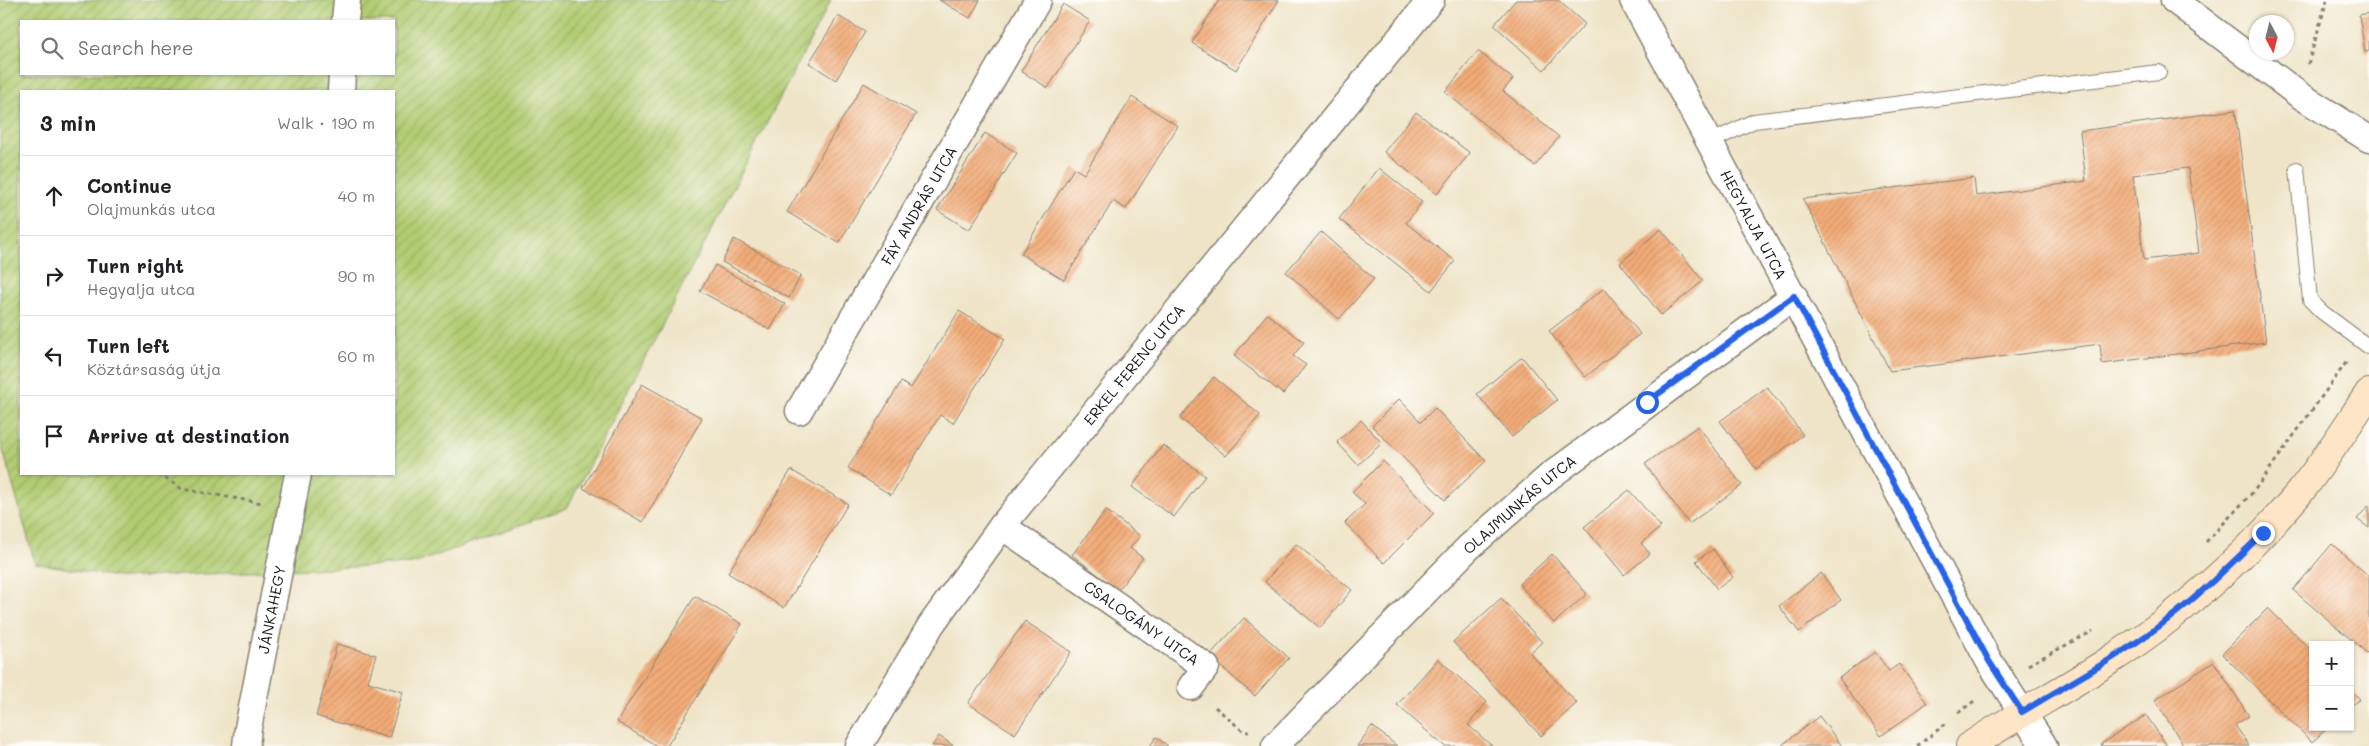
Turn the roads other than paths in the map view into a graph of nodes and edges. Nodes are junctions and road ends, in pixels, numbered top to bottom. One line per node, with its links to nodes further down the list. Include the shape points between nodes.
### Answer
1 (346, 0): 6 (street)
2 (1038, 0): 16 (street, FÁY ANDRÁS UTCA)
3 (1431, 0): 18 (street, ERKEL FERENC UTCA)
4 (1632, 0): 11 (street, HEGYALJA UTCA)
5 (2174, 0): 10 (street, via 2298,94)
6 (345, 20)
7 (2159, 72): 11 (lane, via 1754,121)
8 (342, 75): 9 (street)
9 (341, 90)
10 (2369, 139)
11 (1710, 142): 13 (street, HEGYALJA UTCA)
12 (2297, 169): 14 (lane, via 2310,300)
13 (1794, 296): 20 (street, HEGYALJA UTCA, via 2001,680); 21 (street, OLAJMUNKÁS UTCA, via 1550,476 1468,548)
14 (2365, 344)
15 (2369, 393): 20 (street, via 2298,493 2263,533 2211,583 2159,626)
16 (799, 410)
17 (298, 475): 22 (street, JÁNKAHEGY)
18 (1002, 526): 19 (street, CSALOGÁNY UTCA, via 1206,667); 23 (street, ERKEL FERENC UTCA, via 931,625)
19 (1191, 687)
20 (2022, 712): 24 (street); 25 (street, HEGYALJA UTCA)
21 (1281, 744)
22 (246, 746)
23 (858, 746)
24 (1970, 746)
25 (2044, 746)

